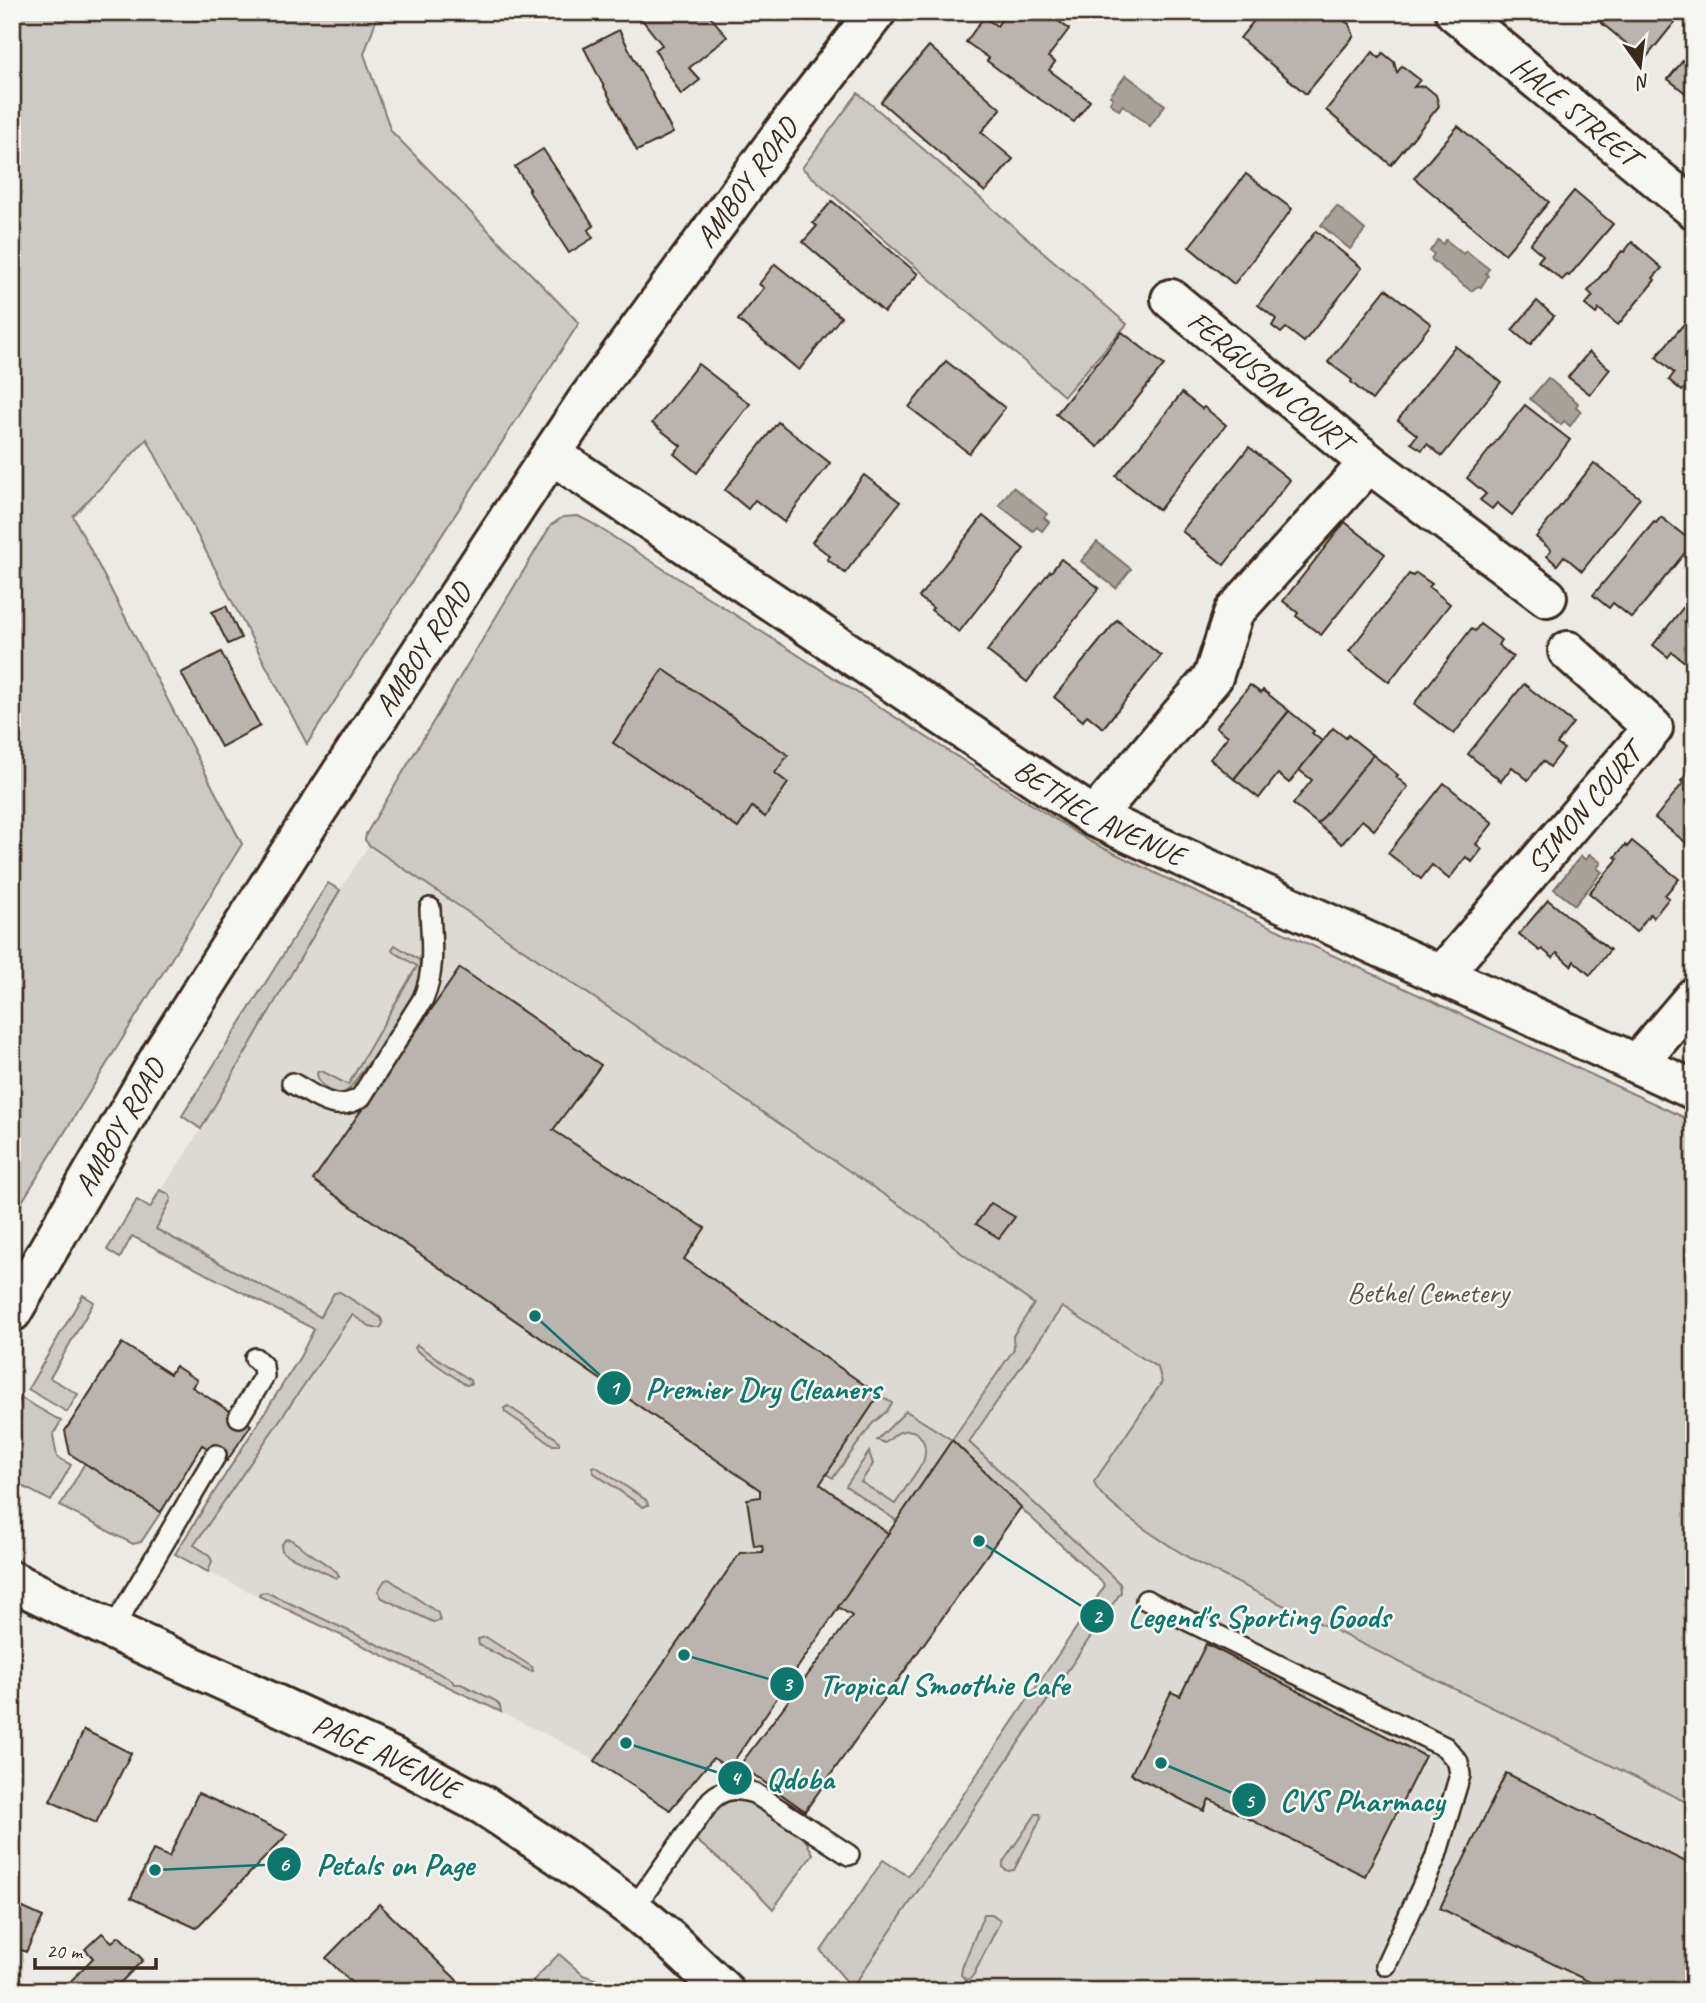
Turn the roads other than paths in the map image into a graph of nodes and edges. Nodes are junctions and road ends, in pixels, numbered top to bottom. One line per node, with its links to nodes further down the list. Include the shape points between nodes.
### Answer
1 (876, 12): 5 (street, AMBOY ROAD)
2 (1455, 12): 3 (street, HALE STREET)
3 (1694, 209)
4 (1171, 299): 6 (street, FERGUSON COURT)
5 (551, 454): 9 (street, BETHEL AVENUE); 16 (street, AMBOY ROAD, via 162,1054)
6 (1369, 463): 7 (street, FERGUSON COURT); 9 (street, FERGUSON COURT, via 1234,612 1213,677)
7 (1547, 597)
8 (1568, 652): 11 (street, SIMON COURT, via 1653,728)
9 (1094, 817): 11 (street, BETHEL AVENUE)
10 (430, 908): 14 (lane, via 432,971 427,990 361,1097 339,1106)
11 (1441, 976): 13 (street, BETHEL AVENUE)
12 (1694, 997): 13 (street)
13 (1637, 1064): 15 (street, BETHEL AVENUE)
14 (292, 1083)
15 (1694, 1090)
16 (12, 1312)
17 (255, 1358): 18 (lane, via 263,1366 264,1376)
18 (239, 1417)
19 (216, 1455): 22 (lane)
20 (12, 1581): 22 (street, PAGE AVENUE)
21 (1146, 1600): 25 (lane, via 1445,1747 1458,1762 1460,1775 1435,1859)
22 (112, 1630): 24 (street, PAGE AVENUE, via 454,1788 520,1828)
23 (849, 1855): 24 (lane, via 754,1793 728,1790 710,1800)
24 (633, 1909): 26 (street, PAGE AVENUE)
25 (1386, 1965)
26 (724, 1991)

